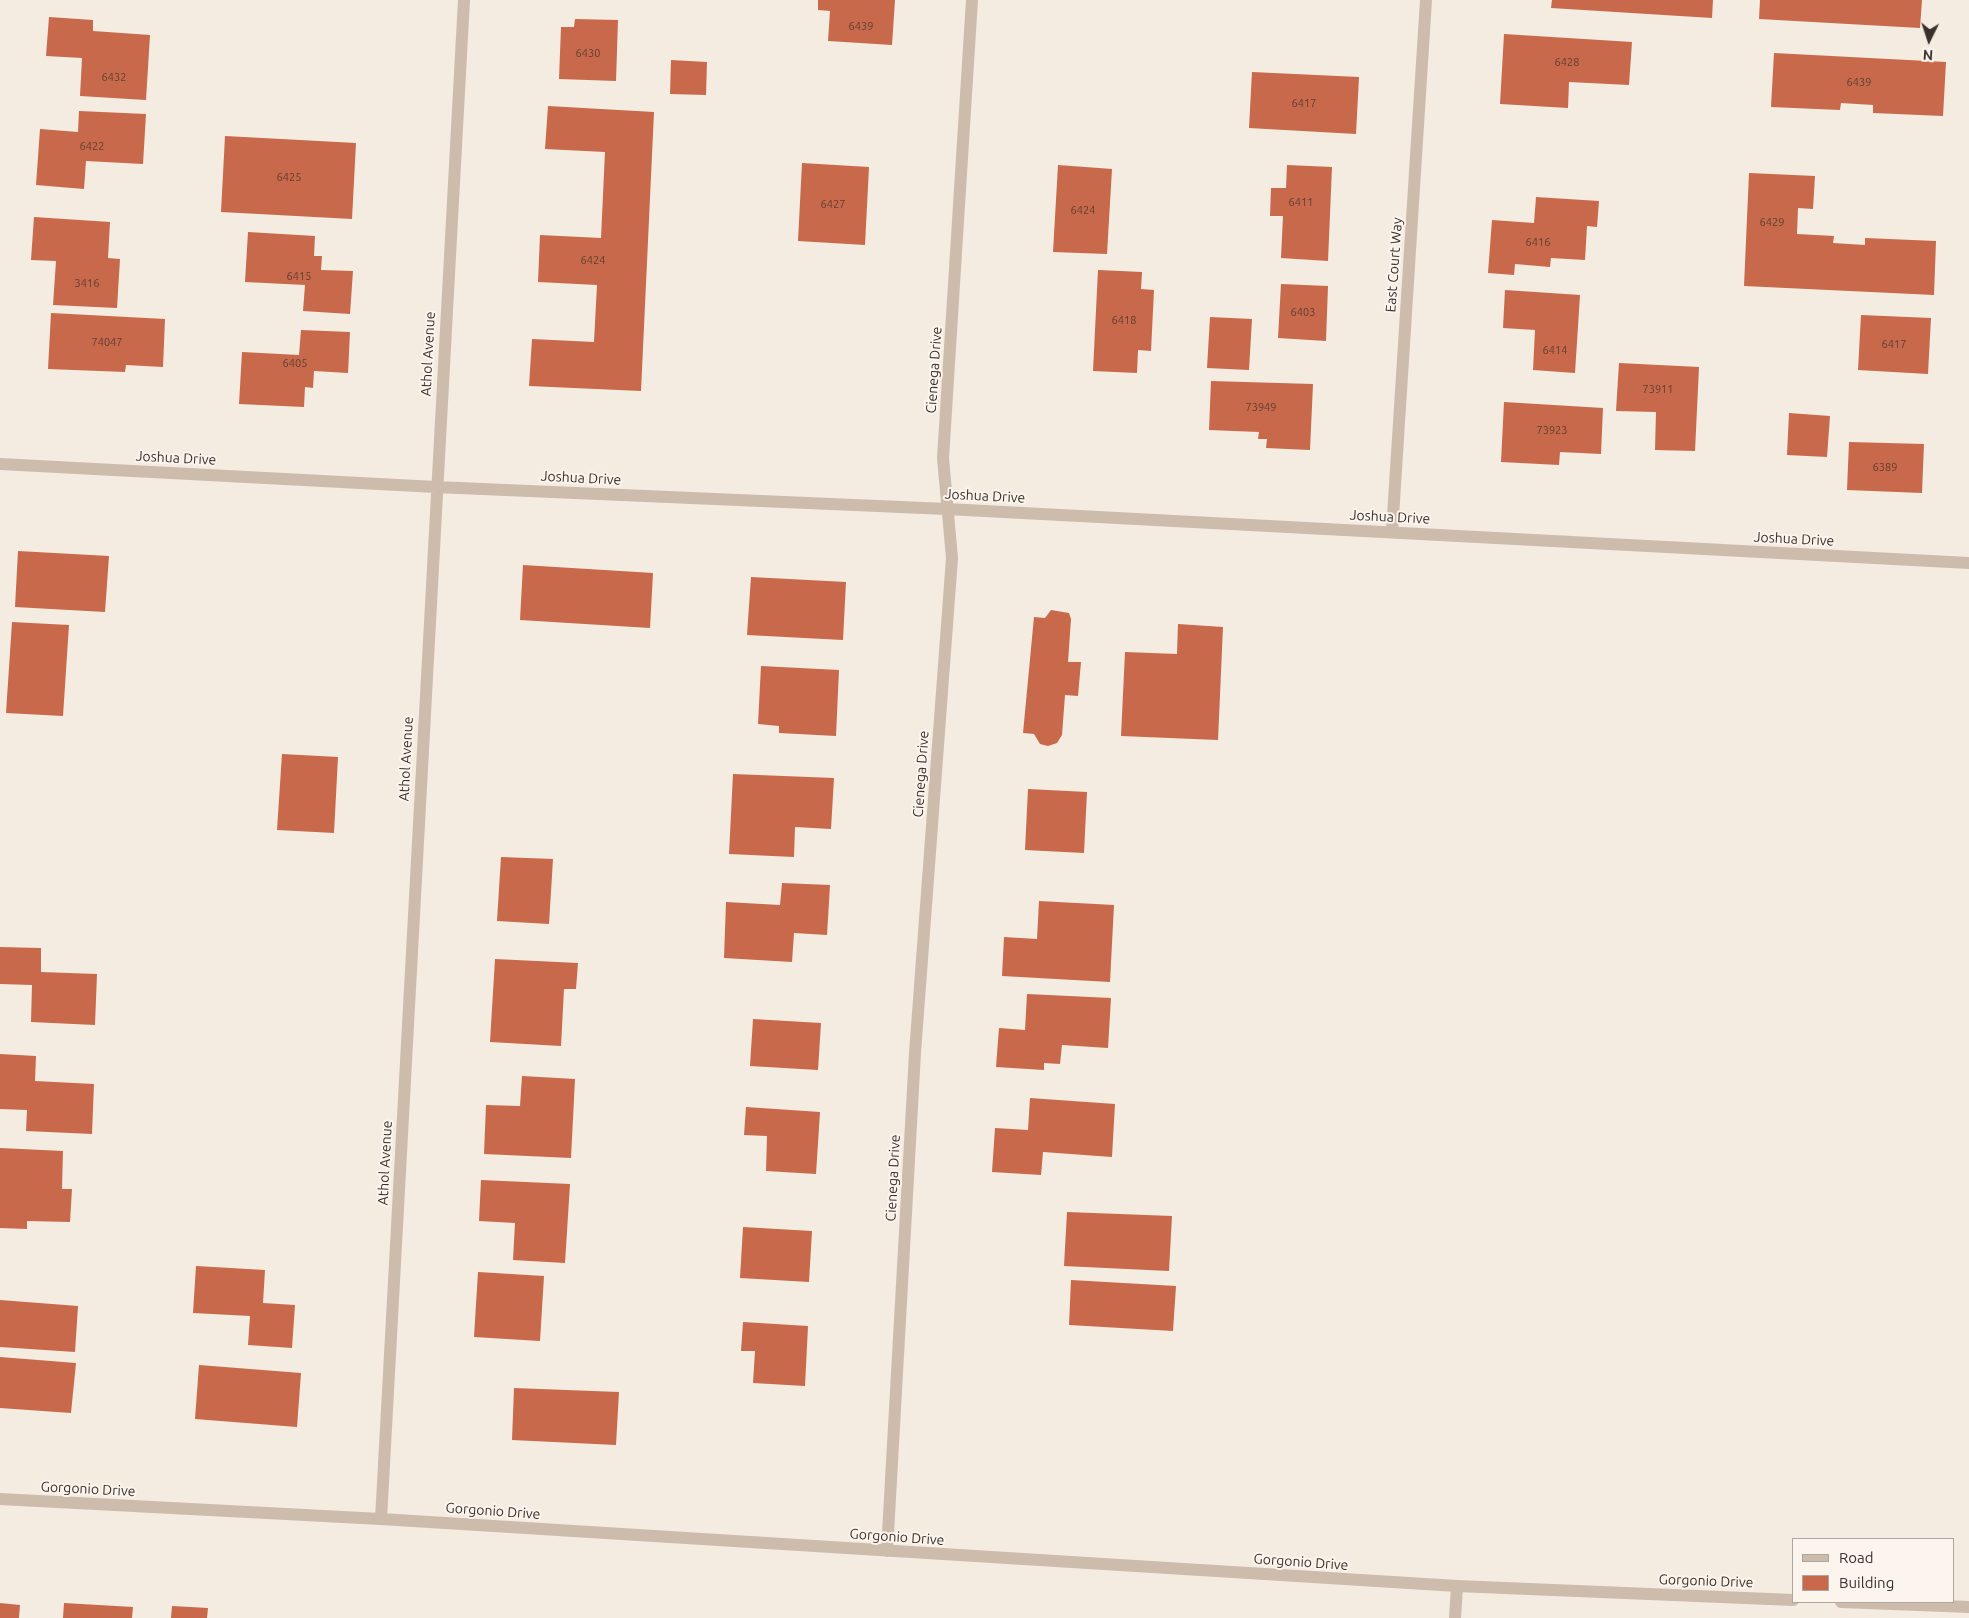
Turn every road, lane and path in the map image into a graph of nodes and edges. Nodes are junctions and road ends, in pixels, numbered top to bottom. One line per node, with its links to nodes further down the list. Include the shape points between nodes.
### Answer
1 (464, 0): 5 (street, Athol Avenue)
2 (972, 0): 6 (street, Cienega Drive, via 943,458)
3 (1426, 0): 7 (street, East Court Way)
4 (0, 464): 5 (street, Joshua Drive)
5 (436, 487): 6 (street, Joshua Drive); 10 (street, Athol Avenue)
6 (947, 509): 7 (street, Joshua Drive); 11 (street, Cienega Drive, via 952,558 915,1053)
7 (1392, 532): 8 (street, Joshua Drive)
8 (1969, 563)
9 (0, 1500): 10 (street, Gorgonio Drive)
10 (381, 1519): 11 (street, Gorgonio Drive)
11 (887, 1551): 12 (street, Gorgonio Drive)
12 (1457, 1586): 13 (street, Gorgonio Drive); 16 (street)
13 (1792, 1600)
14 (1867, 1603): 15 (street)
15 (1969, 1607)
16 (1455, 1618)

